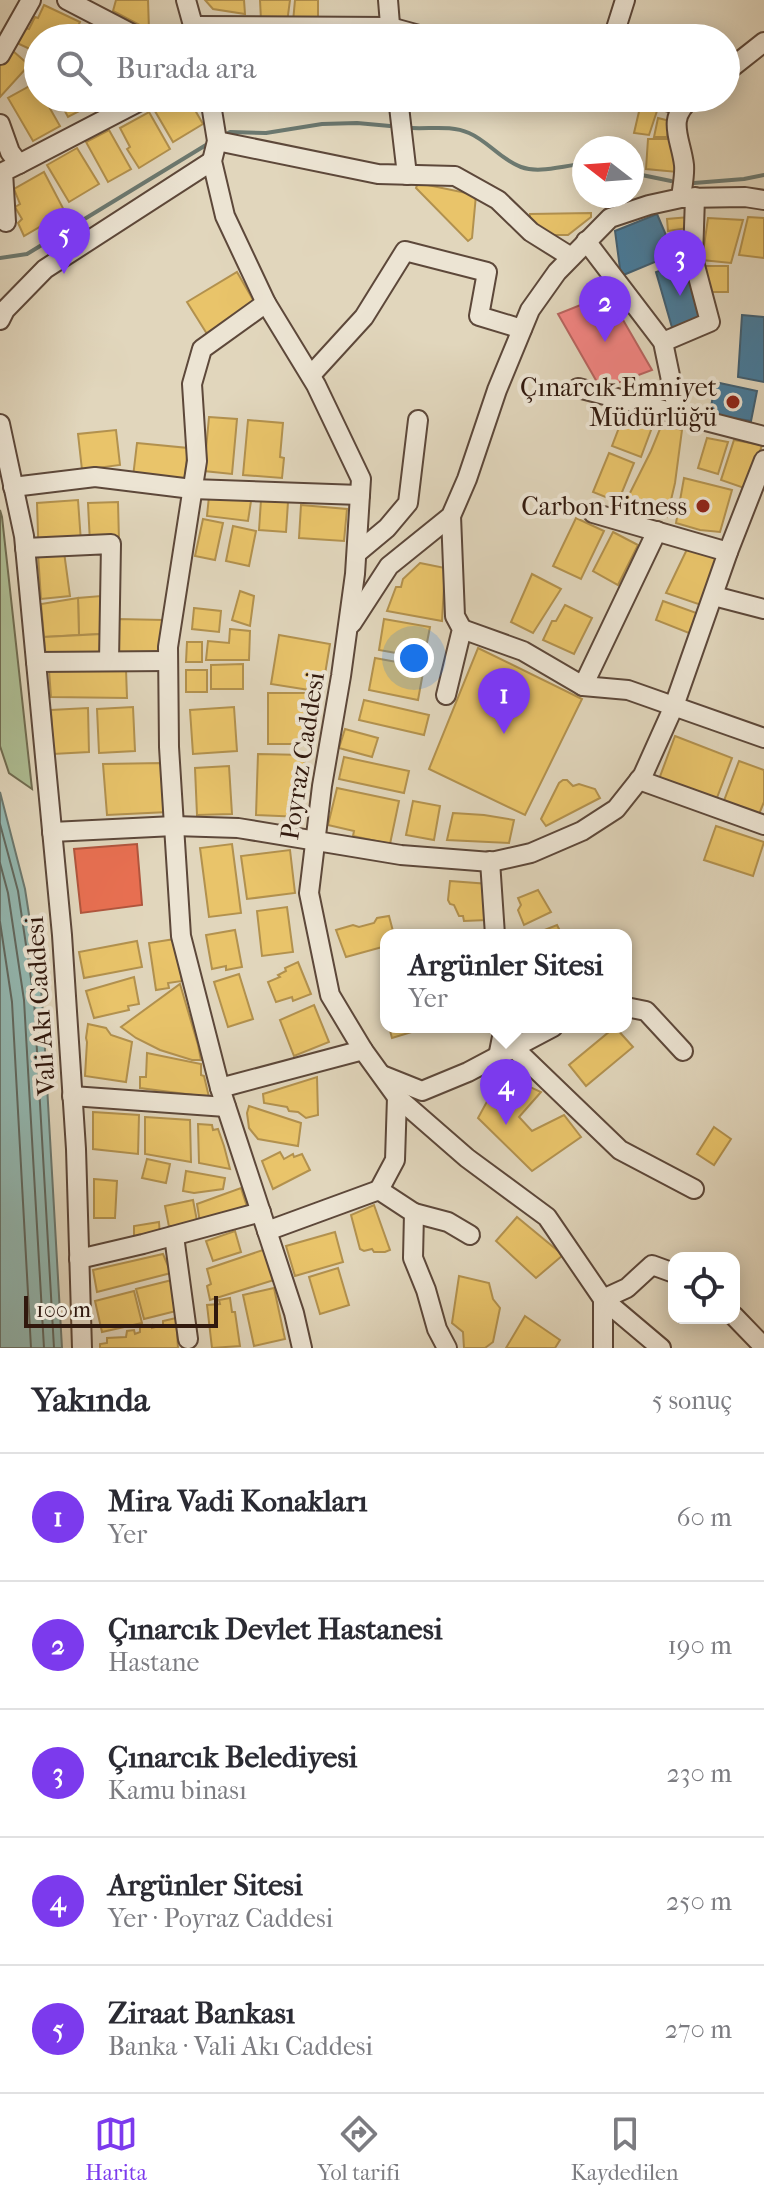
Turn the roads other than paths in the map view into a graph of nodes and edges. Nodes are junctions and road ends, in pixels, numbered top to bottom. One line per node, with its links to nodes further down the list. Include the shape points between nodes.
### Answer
1 (31, 0): 11 (street)
2 (67, 0): 6 (street)
3 (186, 0): 7 (street)
4 (388, 0): 8 (street)
5 (625, 0): 9 (street)
6 (116, 24)
7 (193, 24)
8 (390, 24)
9 (617, 24)
10 (764, 42): 12 (street)
11 (0, 55)
12 (740, 61)
13 (119, 112): 20 (street)
14 (212, 112): 18 (street, Poyraz Caddesi)
15 (400, 112): 21 (street)
16 (681, 112): 22 (street, via 675,123)
17 (0, 124): 20 (street)
18 (217, 141): 19 (street, Poyraz Caddesi); 21 (street, via 378,174)
19 (212, 161): 27 (street, Poyraz Caddesi, via 225,216); 28 (street, via 45,269)
20 (19, 164): 24 (street, via 3,172)
21 (407, 175): 26 (street, via 455,176 498,200 531,232)
22 (688, 198): 23 (street); 25 (street, via 610,218); 30 (street, via 693,258 710,322)
23 (764, 200)
24 (6, 222)
25 (586, 241): 26 (street); 30 (street)
26 (571, 257): 29 (street, via 530,310)
27 (266, 303): 31 (street, Poyraz Caddesi); 39 (street, via 202,349 192,384 197,461)
28 (0, 320)
29 (522, 329): 31 (street, via 479,316 487,272 405,251 364,317); 42 (street)
30 (663, 342): 33 (street)
31 (311, 375): 40 (street, Poyraz Caddesi, via 361,479)
32 (578, 388): 33 (street)
33 (678, 414): 36 (street)
34 (418, 420): 46 (street, via 408,503)
35 (0, 424): 38 (street, Vali Akı Caddesi)
36 (764, 436)
37 (764, 460): 45 (street)
38 (13, 487): 39 (street, via 95,477); 44 (street, Vali Akı Caddesi)
39 (192, 489): 40 (street); 52 (street)
40 (360, 495): 46 (street, Poyraz Caddesi)
41 (593, 513): 43 (street)
42 (451, 516): 49 (street, via 389,566); 50 (street, via 455,616)
43 (657, 531): 45 (street); 54 (street)
44 (25, 548): 51 (street, via 111,544); 53 (street, Vali Akı Caddesi)
45 (728, 552): 47 (street)
46 (357, 553): 49 (street, Poyraz Caddesi)
47 (714, 596): 48 (street); 56 (street)
48 (764, 609)
49 (348, 629): 62 (street, Poyraz Caddesi)
50 (462, 629): 54 (street, via 523,651); 55 (street)
51 (109, 661): 52 (street); 53 (street)
52 (168, 661): 60 (street)
53 (36, 662): 61 (street, Vali Akı Caddesi)
54 (583, 686): 56 (street, via 628,690)
55 (446, 695)
56 (674, 706): 57 (street); 58 (street)
57 (764, 738)
58 (639, 780): 59 (street); 63 (street, via 616,809 582,831 531,853)
59 (764, 825)
60 (174, 826): 61 (street); 62 (street, via 238,828); 72 (street, via 181,936)
61 (52, 832): 73 (street, Vali Akı Caddesi)
62 (315, 841): 63 (street, via 401,855); 68 (street, Poyraz Caddesi, via 309,893 330,995)
63 (490, 861): 64 (street)
64 (495, 929)
65 (632, 1008): 69 (street, via 646,1011)
66 (504, 1033): 70 (street)
67 (528, 1033): 70 (street)
68 (363, 1050): 71 (street, Poyraz Caddesi); 72 (street)
69 (683, 1051)
70 (506, 1052): 71 (street, via 422,1091); 76 (street, via 620,1150)
71 (381, 1075): 74 (street, Poyraz Caddesi)
72 (220, 1088): 75 (street)
73 (72, 1096): 75 (street); 83 (street, Vali Akı Caddesi)
74 (397, 1097): 77 (street, via 395,1160); 85 (street, Poyraz Caddesi, via 547,1217)
75 (226, 1107): 78 (street)
76 (694, 1189)
77 (379, 1190): 79 (street); 80 (street)
78 (261, 1212): 80 (street); 82 (street)
79 (414, 1213): 81 (street, via 448,1222); 91 (street, via 413,1258)
80 (267, 1231): 90 (street)
81 (470, 1235)
82 (174, 1236): 83 (street); 87 (street)
83 (79, 1259): 89 (street, Vali Akı Caddesi)
84 (668, 1271): 85 (street, via 652,1265 627,1288)
85 (603, 1299): 92 (street); 93 (street, Poyraz Caddesi)
86 (740, 1322): 88 (street)
87 (188, 1339)
88 (764, 1347)
89 (82, 1348)
90 (302, 1348)
91 (447, 1348)
92 (603, 1348)
93 (661, 1348)

